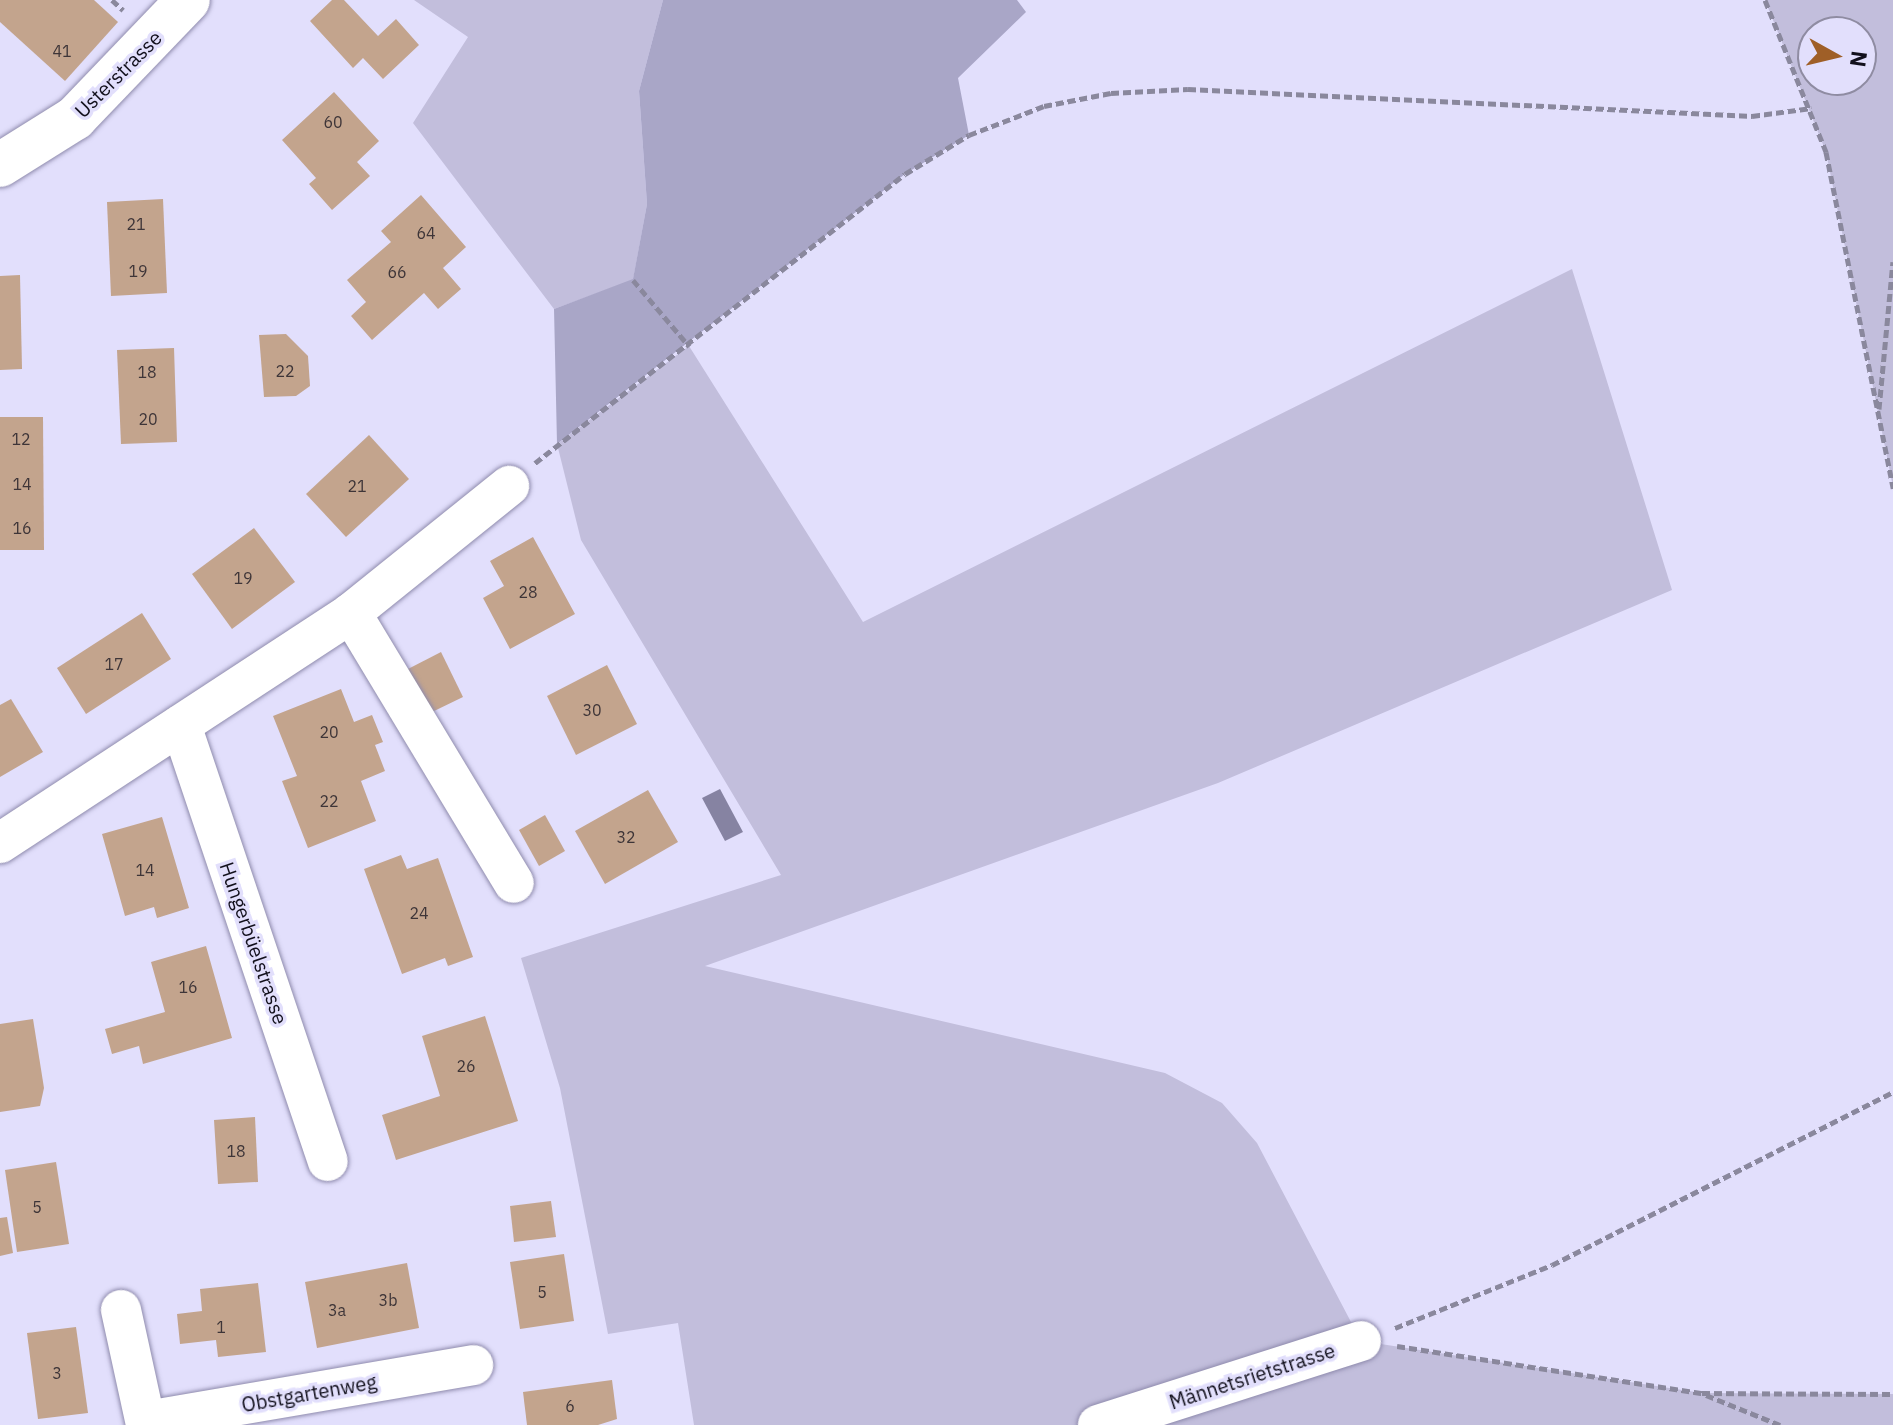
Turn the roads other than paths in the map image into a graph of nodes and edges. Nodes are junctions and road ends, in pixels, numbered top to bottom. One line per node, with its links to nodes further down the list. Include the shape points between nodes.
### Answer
1 (188, 0): 2 (street, Usterstrasse, via 75,118)
2 (0, 165)
3 (509, 486): 4 (street)
4 (351, 613): 5 (street); 7 (street)
5 (181, 725): 6 (street); 8 (street, Hungerbüelstrasse)
6 (0, 843)
7 (514, 883)
8 (328, 1161)
9 (121, 1310): 12 (street)
10 (1361, 1341): 13 (street, Männetsrietstrasse)
11 (473, 1365): 12 (street, Obstgartenweg)
12 (146, 1423)
13 (1098, 1425)

